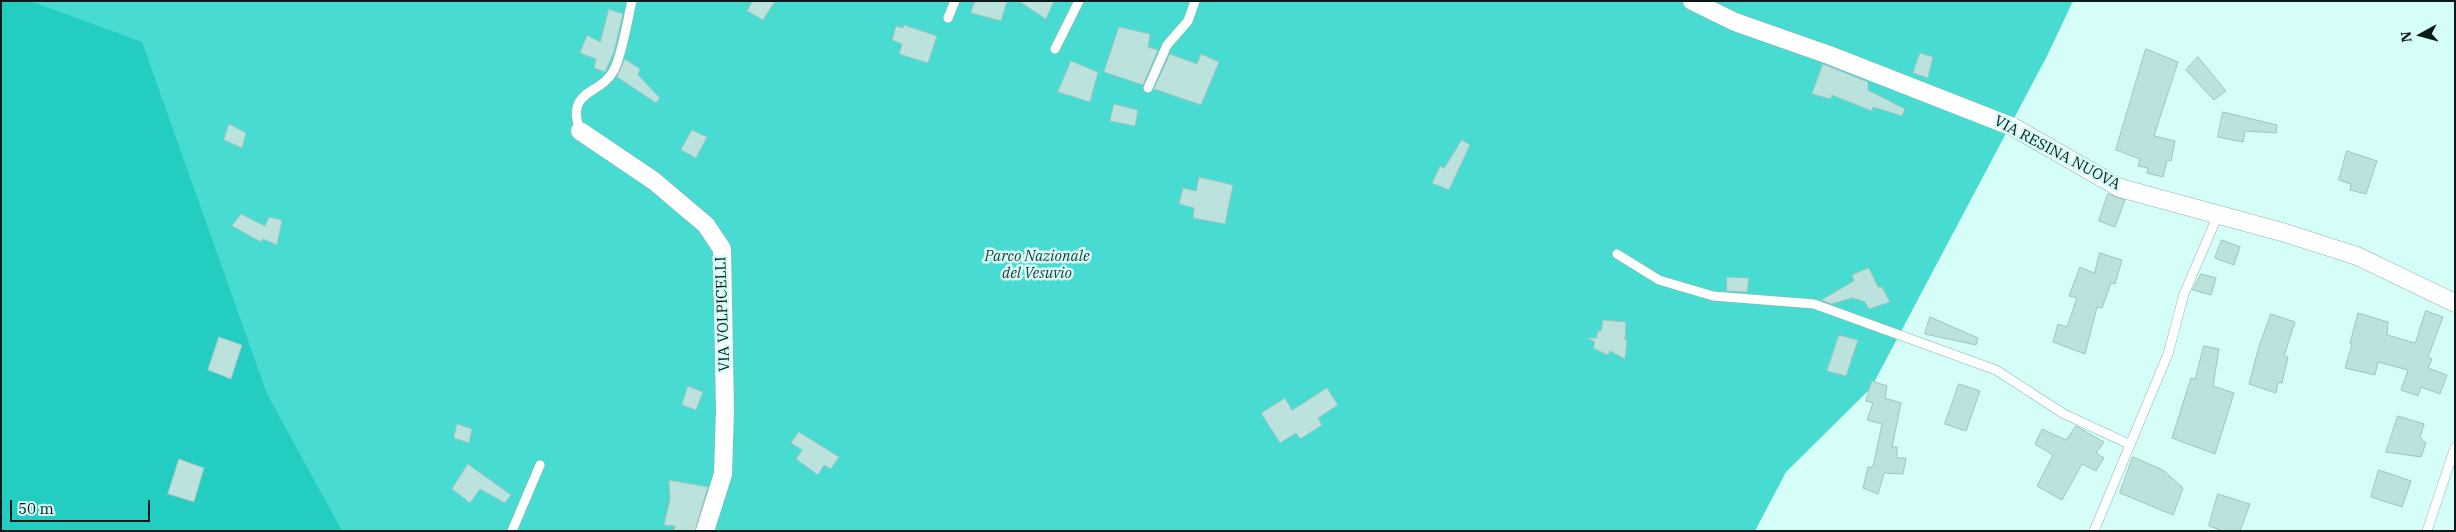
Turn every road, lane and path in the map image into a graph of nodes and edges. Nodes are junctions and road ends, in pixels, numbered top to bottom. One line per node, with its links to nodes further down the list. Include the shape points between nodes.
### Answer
1 (632, 1): 9 (lane, via 614,70 578,105 575,116)
2 (955, 1): 6 (lane)
3 (1080, 1): 7 (lane)
4 (1196, 1): 8 (lane, via 1188,21 1167,45)
5 (1692, 1): 10 (street, VIA RESINA NUOVA, via 1735,22 2013,127 2120,188)
6 (948, 18)
7 (1055, 49)
8 (1148, 88)
9 (580, 131): 17 (street, VIA VOLPICELLI, via 669,193 706,225 722,249 723,474)
10 (2218, 215): 12 (street, VIA RESINA NUOVA, via 2356,256); 13 (lane, via 2184,294 2168,354)
11 (1617, 254): 13 (lane, via 1659,280 1713,296 1814,304 1996,370 2064,414)
12 (2455, 303)
13 (2129, 444): 18 (lane)
14 (2455, 447): 19 (lane)
15 (540, 465): 16 (lane)
16 (512, 531)
17 (704, 531)
18 (2094, 531)
19 (2427, 531)

